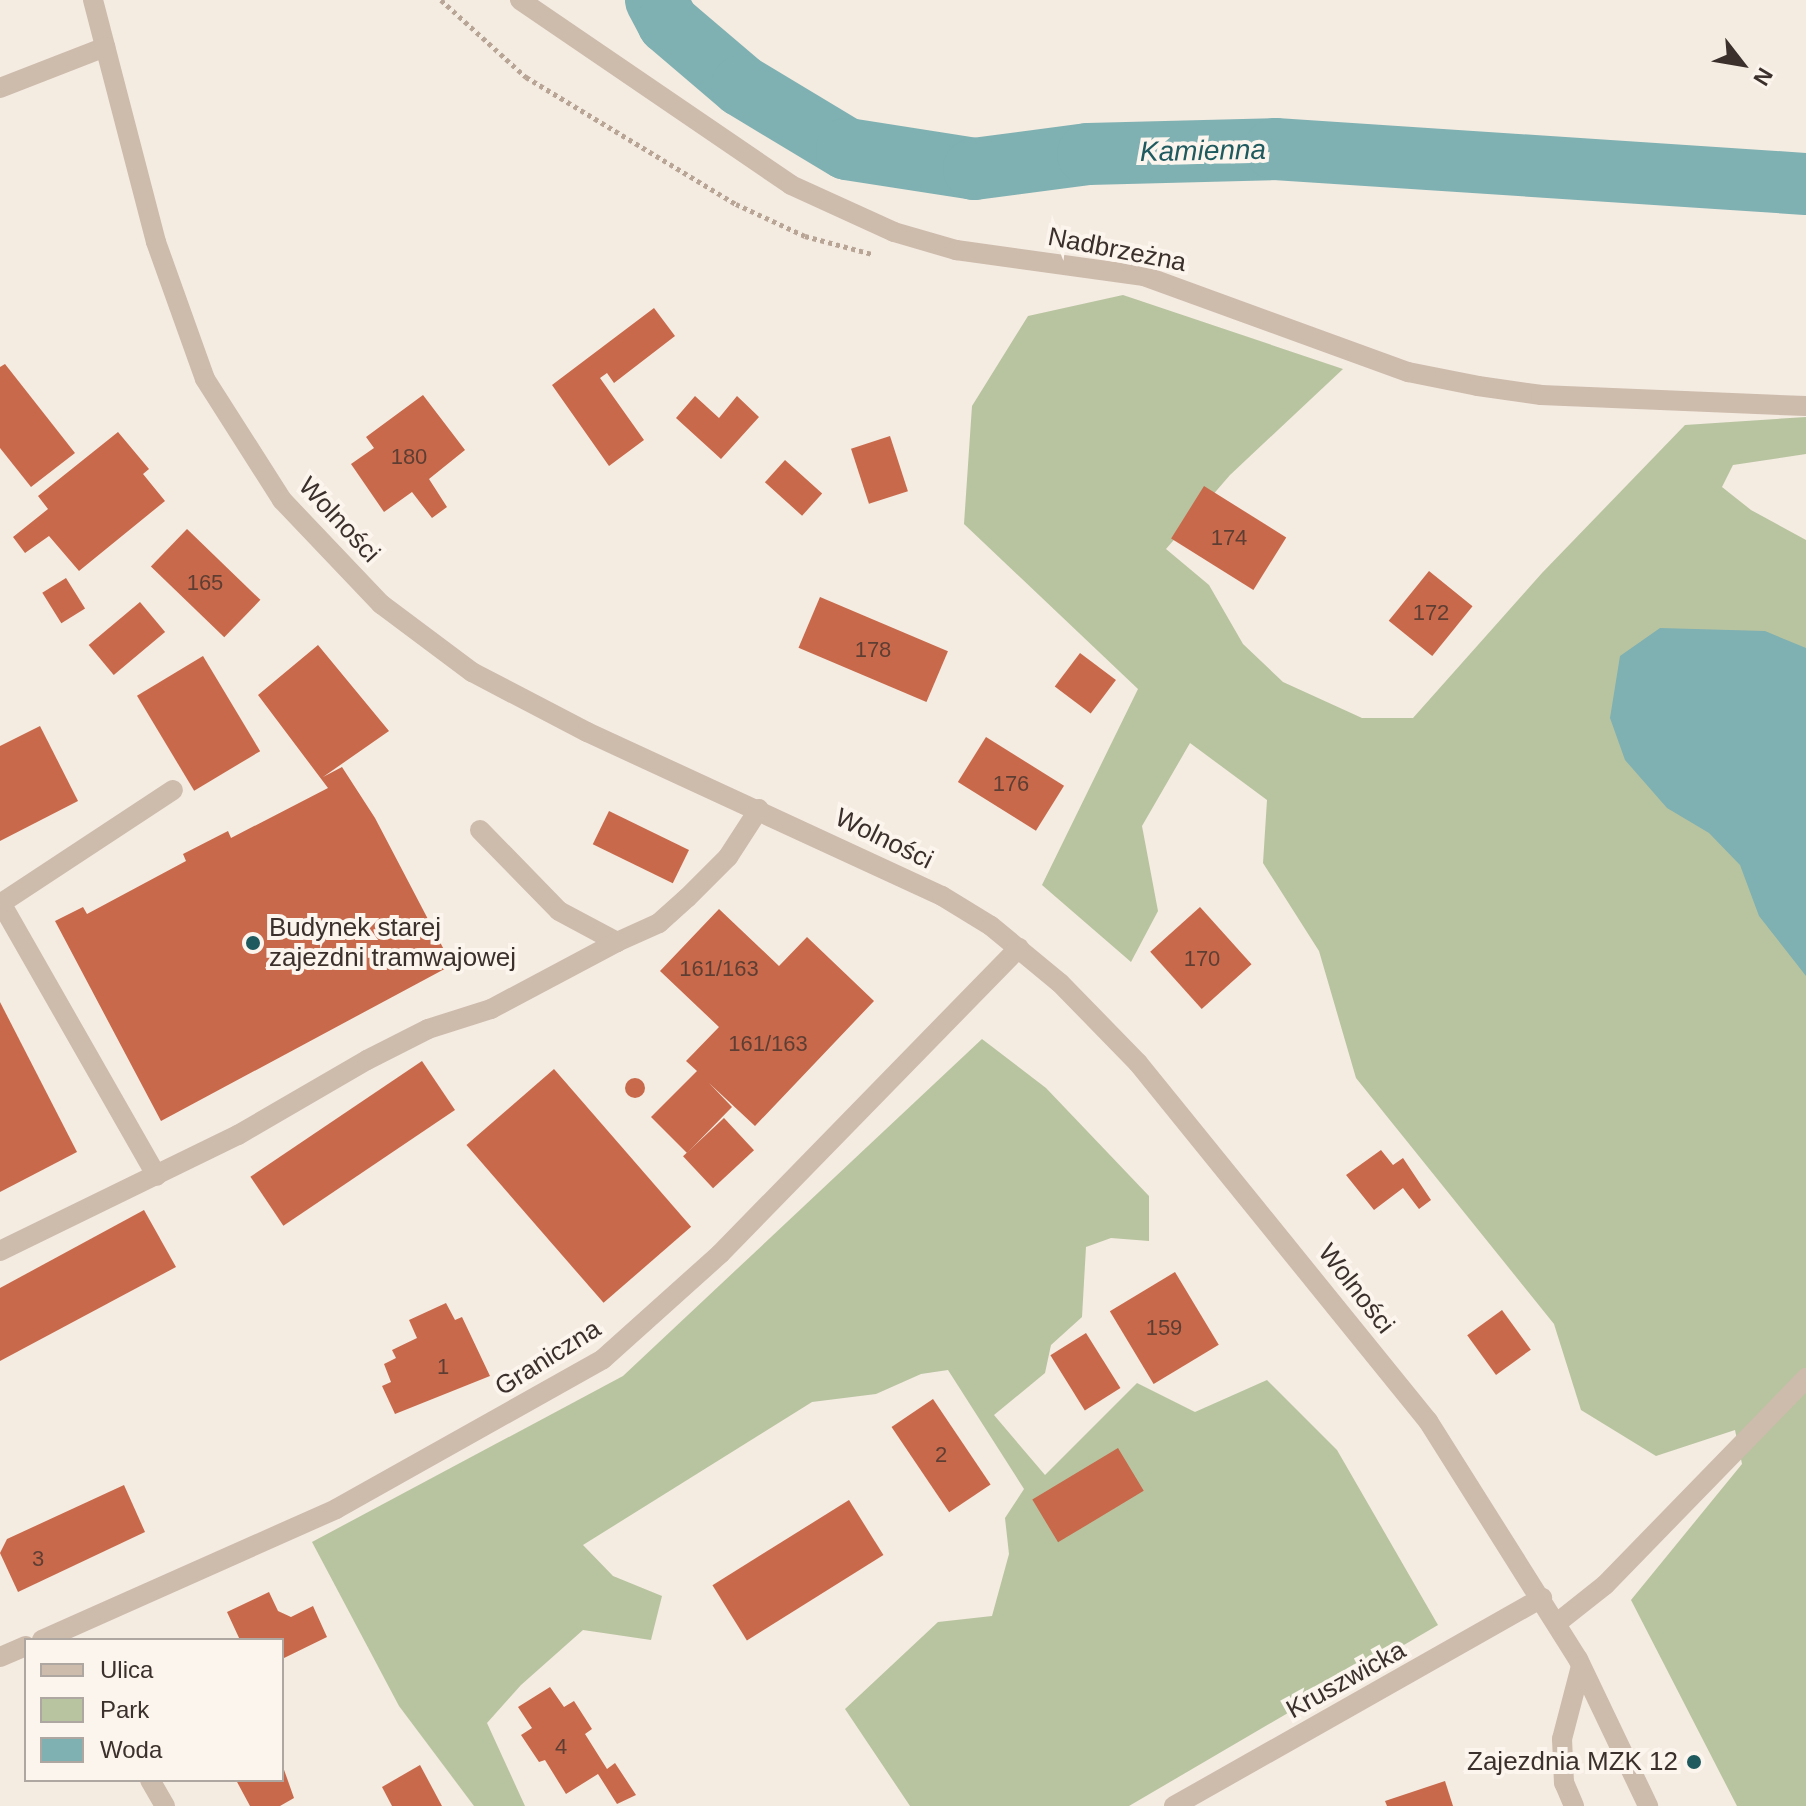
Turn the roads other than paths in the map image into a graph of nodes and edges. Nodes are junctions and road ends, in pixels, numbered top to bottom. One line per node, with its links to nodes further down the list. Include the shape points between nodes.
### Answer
1 (93, 0): 3 (street, Wolności)
2 (520, 0): 5 (street, Nadbrzeżna, via 791,185 894,232 956,250 1144,276 1408,372 1478,386 1541,395)
3 (105, 47): 4 (street); 7 (street, Wolności, via 156,242 205,379 282,500 381,604 472,672 587,732)
4 (0, 88)
5 (1806, 406)
6 (173, 790): 9 (street)
7 (759, 809): 10 (street, via 728,857 687,898 659,923); 11 (street, Wolności, via 942,896)
8 (480, 830): 10 (street, via 559,911)
9 (1, 903): 12 (street)
10 (617, 942): 12 (street, via 491,1009 428,1029 367,1060)
11 (1019, 948): 15 (street, Wolności, via 1138,1063 1295,1254 1428,1421); 17 (street, Graniczna, via 720,1254 603,1359 336,1509)
12 (157, 1176): 13 (street)
13 (0, 1251)
14 (1806, 1378): 16 (street, via 1605,1585)
15 (1542, 1598): 16 (street, Wolności); 23 (street, Kruszwicka)
16 (1557, 1623): 20 (street, Wolności)
17 (71, 1635)
18 (24, 1647): 19 (street)
19 (0, 1657)
20 (1581, 1666): 24 (street, via 1562,1739 1564,1783); 25 (street, Wolności)
21 (151, 1782): 22 (street)
22 (165, 1806)
23 (1174, 1806)
24 (1574, 1806)
25 (1648, 1806)

